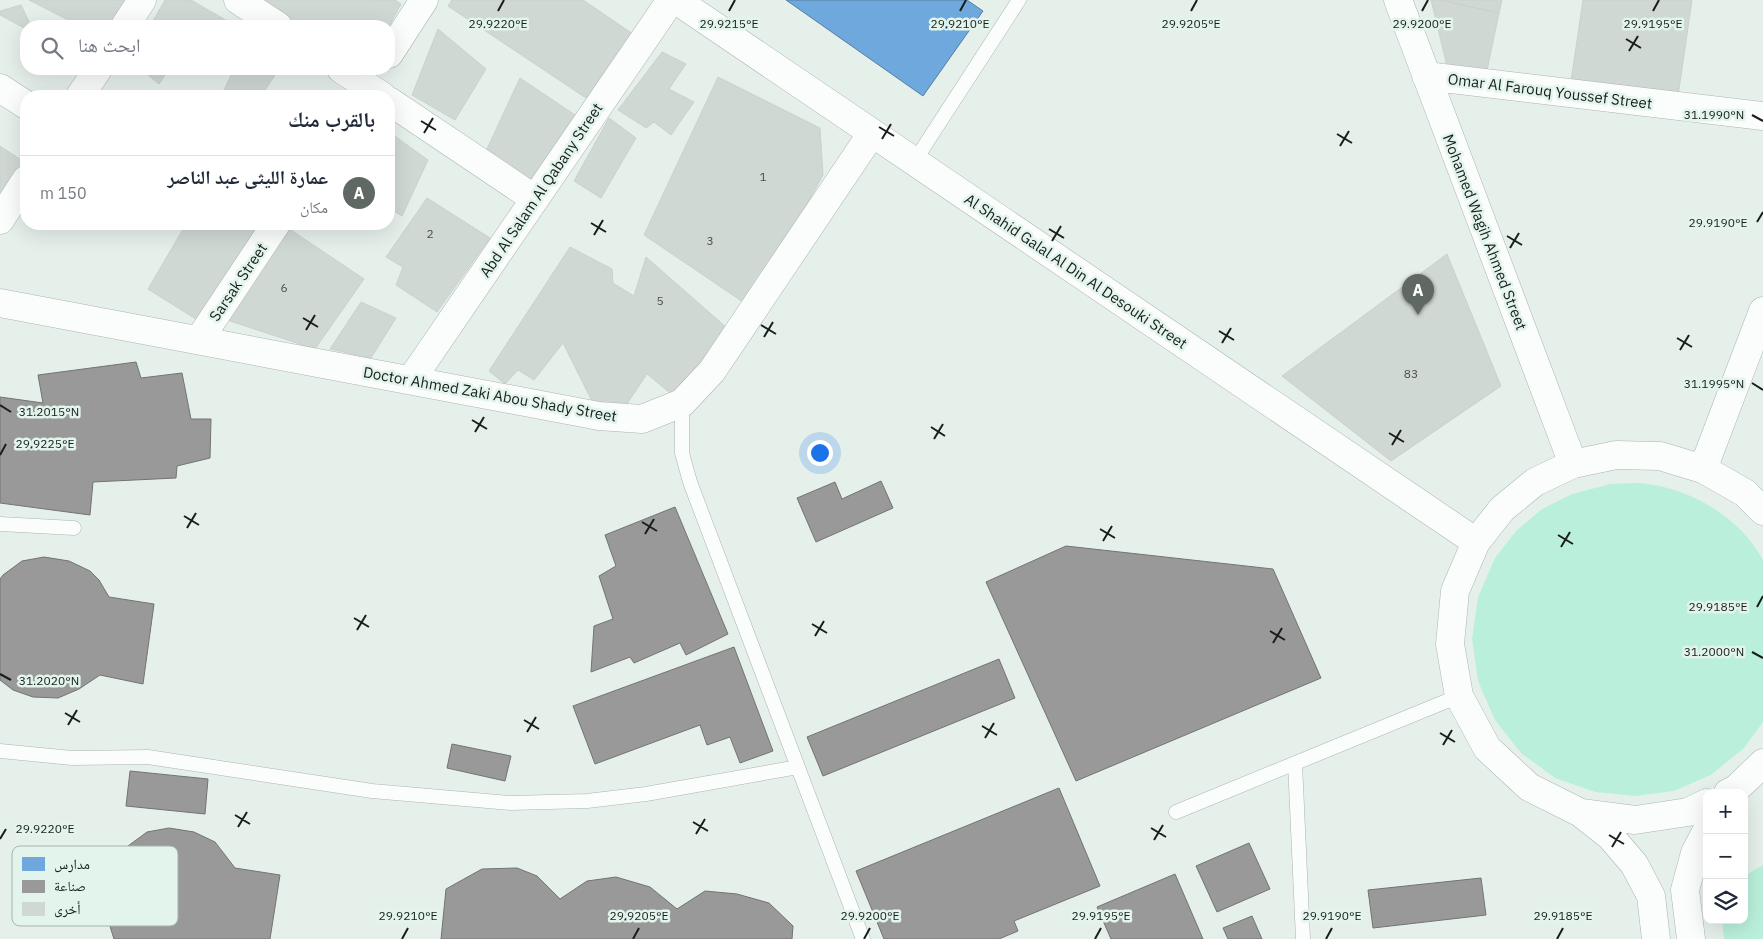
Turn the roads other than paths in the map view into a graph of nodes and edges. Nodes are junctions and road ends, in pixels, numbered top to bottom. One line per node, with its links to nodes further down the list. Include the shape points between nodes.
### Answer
1 (142, 0): 8 (street)
2 (238, 0): 9 (street)
3 (424, 0): 10 (street)
4 (671, 0): 23 (street, Abd Al Salam Al Qabany Street)
5 (676, 0): 20 (street, Al Shahid Galal Al Din Al Desouki Street)
6 (1019, 0): 21 (lane)
7 (1398, 0): 13 (street, Mohamed Wagih Ahmed Street)
8 (129, 20)
9 (269, 20)
10 (395, 45)
11 (94, 75): 15 (street)
12 (351, 75): 16 (street)
13 (1426, 76): 19 (street, Omar Al Farouq Youssef Street); 31 (street, Mohamed Wagih Ahmed Street)
14 (0, 88): 17 (street)
15 (84, 90)
16 (376, 90)
17 (20, 101)
18 (395, 103): 23 (street)
19 (1763, 116)
20 (872, 133): 21 (street, Al Shahid Galal Al Din Al Desouki Street); 30 (street, Doctor Ahmed Zaki Abou Shady Street, via 712,371)
21 (914, 162): 36 (street, Al Shahid Galal Al Din Al Desouki Street)
22 (20, 189): 24 (street)
23 (535, 200): 29 (street, Abd Al Salam Al Qabany Street)
24 (0, 220)
25 (272, 230): 28 (street, Sarsak Street)
26 (0, 303): 28 (street, Doctor Ahmed Zaki Abou Shady Street)
27 (1763, 311): 32 (street)
28 (199, 340): 29 (street, Doctor Ahmed Zaki Abou Shady Street)
29 (411, 380): 30 (street, Doctor Ahmed Zaki Abou Shady Street, via 608,416 642,419)
30 (682, 403): 41 (lane, via 682,453 690,482)
31 (1573, 464): 32 (street, via 1616,455 1660,456); 36 (street, via 1535,482 1502,509)
32 (1703, 468): 33 (street, via 1745,493)
33 (1763, 511)
34 (0, 524): 35 (lane)
35 (74, 528)
36 (1476, 542): 37 (street, via 1454,600 1450,644)
37 (1459, 696): 39 (lane); 45 (street, via 1487,748 1529,788)
38 (0, 751): 41 (lane, via 72,758 148,757 372,791 511,803 636,796)
39 (1295, 763): 44 (lane); 48 (lane)
40 (1763, 763): 42 (street)
41 (798, 767): 47 (lane)
42 (1736, 789)
43 (1703, 805): 45 (street, via 1688,812 1635,820)
44 (1176, 812)
45 (1581, 813): 49 (street, via 1610,836 1634,864 1651,896)
46 (1705, 834): 50 (street, via 1695,853 1685,890)
47 (863, 939)
48 (1303, 939)
49 (1656, 939)
50 (1691, 939)

